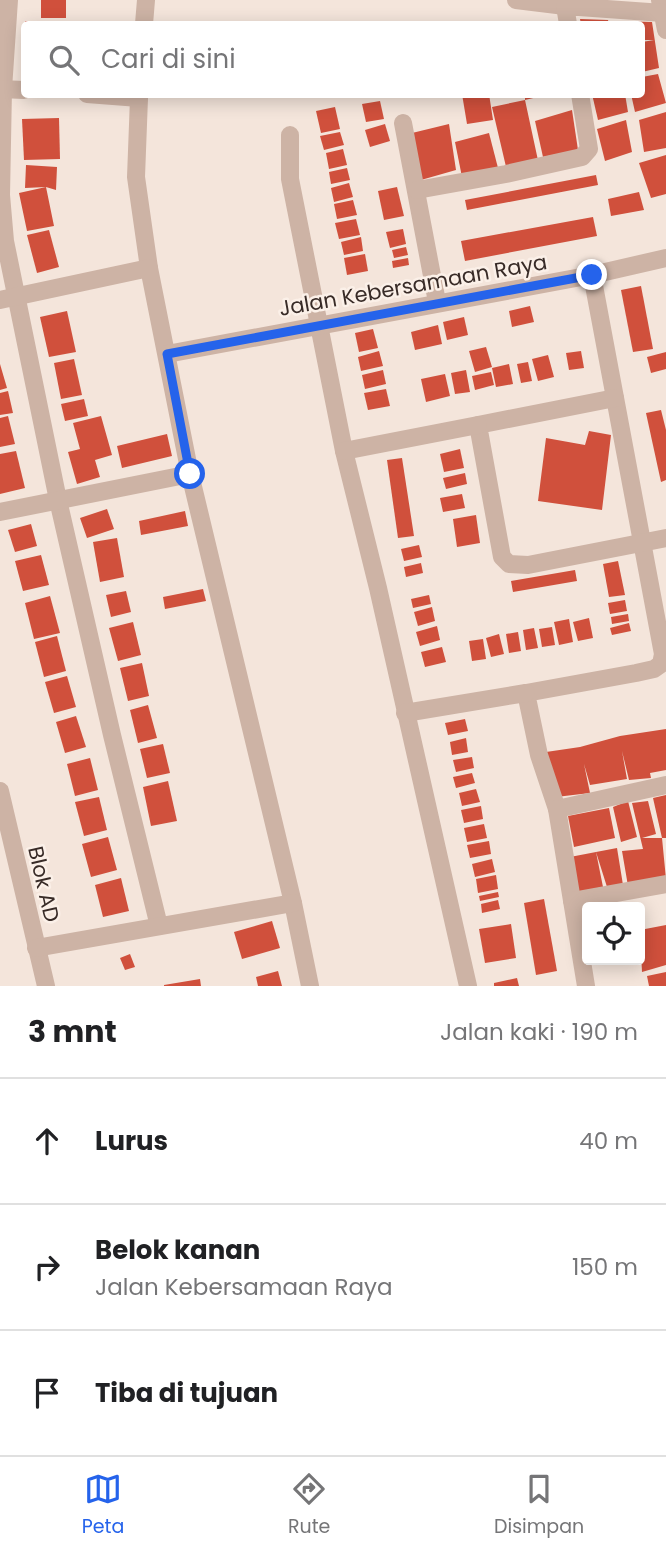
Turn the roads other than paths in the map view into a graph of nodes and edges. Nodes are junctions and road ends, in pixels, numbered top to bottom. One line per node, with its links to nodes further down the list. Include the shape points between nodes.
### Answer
1 (9, 0): 8 (street)
2 (146, 0): 6 (street)
3 (516, 0): 4 (street)
4 (565, 6): 5 (street); 7 (street)
5 (663, 14)
6 (144, 21)
7 (568, 21)
8 (1, 89): 9 (street); 18 (street)
9 (21, 90)
10 (139, 98): 16 (street, via 136,177)
11 (581, 98): 14 (street, via 589,149 582,158)
12 (402, 123): 14 (street)
13 (290, 135): 20 (street, via 290,179)
14 (417, 190): 19 (street)
15 (666, 258): 17 (street, Jalan Kebersamaan Raya)
16 (149, 268): 18 (street); 21 (street)
17 (592, 275): 19 (street, Jalan Kebersamaan Raya); 22 (street)
18 (8, 298): 26 (street)
19 (437, 302): 20 (street, Jalan Kebersamaan Raya)
20 (318, 324): 21 (street, Jalan Kebersamaan Raya); 24 (street)
21 (167, 354): 25 (street)
22 (615, 398): 23 (street); 29 (street)
23 (478, 425): 24 (street); 29 (street, via 502,557 509,564 528,565)
24 (344, 451): 31 (street)
25 (190, 474): 26 (street); 37 (street)
26 (58, 500): 27 (street); 38 (street)
27 (0, 512)
28 (666, 538): 29 (street)
29 (642, 542): 30 (street, via 663,654 661,664 636,673)
30 (526, 693): 31 (street); 34 (street)
31 (405, 713): 42 (street)
32 (666, 785): 34 (street)
33 (0, 791): 39 (street, Blok AD)
34 (556, 809): 36 (street)
35 (666, 884): 36 (street)
36 (572, 901): 43 (street)
37 (293, 903): 38 (street); 41 (street)
38 (159, 926): 39 (street)
39 (36, 948): 40 (street, Blok AD)
40 (46, 986)
41 (310, 986)
42 (468, 986)
43 (586, 986)

